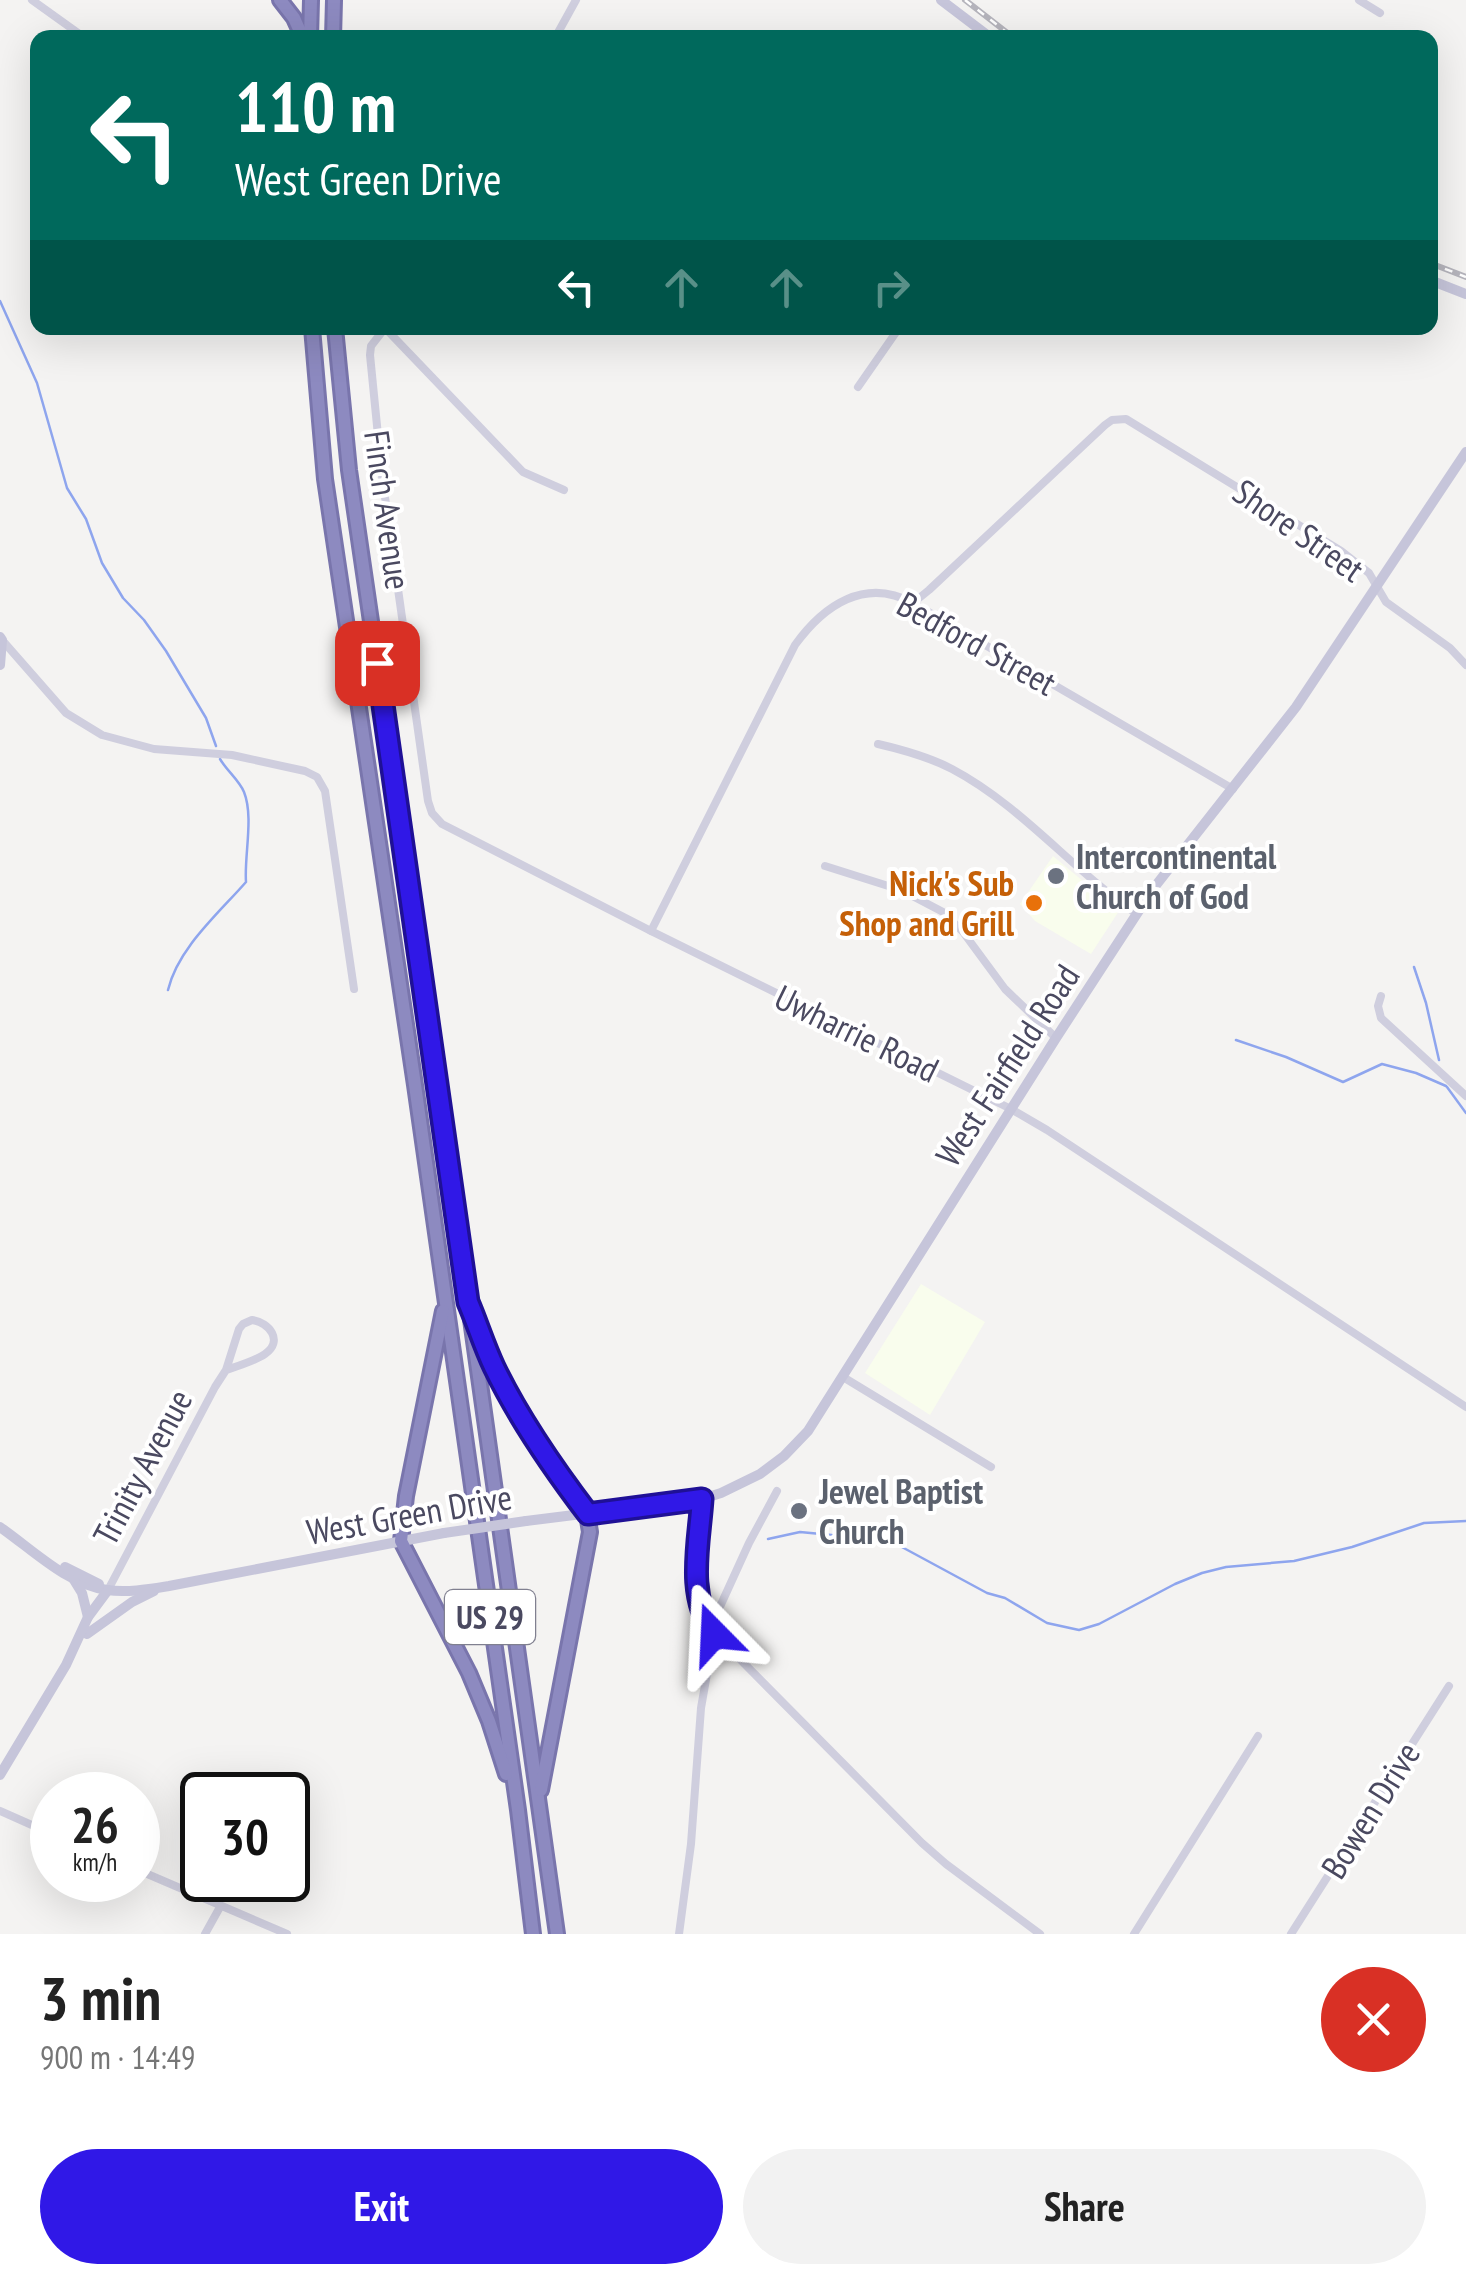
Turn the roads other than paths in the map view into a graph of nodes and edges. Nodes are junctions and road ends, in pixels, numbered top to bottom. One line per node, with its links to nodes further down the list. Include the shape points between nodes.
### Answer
1 (32, 0): 9 (street)
2 (280, 0): 10 (highway)
3 (311, 0): 11 (highway)
4 (334, 0): 12 (highway)
5 (576, 0): 13 (street)
6 (941, 0): 14 (main road)
7 (1359, 0): 8 (street)
8 (1380, 13)
9 (73, 30)
10 (302, 30)
11 (308, 30)
12 (334, 30)
13 (559, 30)
14 (980, 30)
15 (1438, 283): 16 (main road)
16 (1466, 294)
17 (313, 335): 41 (highway, US 29, via 325,479)
18 (337, 335): 42 (highway, US 29, via 349,470)
19 (380, 335): 32 (street, Finch Avenue, via 370,355 384,492)
20 (392, 335): 24 (street, via 524,472)
21 (894, 335): 22 (street)
22 (858, 387)
23 (1466, 452): 25 (main road, West Fairfield Road)
24 (564, 490)
25 (1377, 588): 26 (street, Shore Street, via 1341,551 1126,419 1105,425); 29 (street, Shore Street); 31 (main road, West Fairfield Road)
26 (913, 603): 31 (street, Bedford Street); 35 (street, Bedford Street, via 868,591 831,609 802,636)
27 (1, 638): 28 (main road); 36 (street, via 66,713 102,734 317,777 325,791)
28 (0, 665)
29 (1466, 665)
30 (878, 744): 34 (street, via 976,783)
31 (1233, 790): 34 (main road, West Fairfield Road)
32 (434, 815): 35 (street, Uwharrie Road)
33 (825, 866): 38 (street, via 901,890 943,912)
34 (1137, 914): 38 (main road, West Fairfield Road)
35 (651, 931): 40 (street, Uwharrie Road)
36 (354, 989)
37 (1381, 996): 39 (street, via 1381,1018)
38 (1056, 1038): 40 (main road, West Fairfield Road)
39 (1466, 1096)
40 (1010, 1109): 44 (main road, West Fairfield Road); 45 (street, Uwharrie Road)
41 (445, 1300): 52 (highway); 65 (highway, US 29)
42 (468, 1302): 50 (highway, via 514,1404); 64 (highway, US 29)
43 (226, 1370): 43 (street, Trinity Avenue, via 266,1354 273,1344 268,1326 258,1320 243,1324); 56 (street, Trinity Avenue)
44 (843, 1378): 46 (main road, West Fairfield Road, via 808,1431); 47 (street)
45 (1466, 1406)
46 (772, 1465): 49 (main road, West Green Drive)
47 (991, 1467)
48 (777, 1491): 59 (street, via 718,1612)
49 (702, 1499): 50 (main road, West Green Drive); 59 (street, via 696,1583)
50 (588, 1514): 52 (main road, West Green Drive, bridge); 64 (highway, via 590,1532)
51 (0, 1528): 53 (main road, West Green Drive)
52 (401, 1541): 55 (main road, West Green Drive); 65 (highway, via 469,1672)
53 (43, 1558): 54 (main road, West Green Drive); 56 (main road, West Green Drive)
54 (74, 1579): 56 (main road, West Green Drive); 57 (main road)
55 (162, 1587): 56 (main road, West Green Drive); 58 (main road)
56 (108, 1590): 57 (main road, Trinity Avenue); 58 (main road, Trinity Avenue)
57 (88, 1616): 60 (main road, Trinity Avenue)
58 (87, 1634): 60 (main road, Trinity Avenue)
59 (714, 1634): 74 (street); 75 (street, via 922,1842)
60 (72, 1652): 63 (main road, Trinity Avenue)
61 (1448, 1686): 77 (street, Bowen Drive)
62 (1258, 1736): 76 (street)
63 (0, 1776)
64 (538, 1802): 73 (highway, US 29)
65 (518, 1810): 72 (highway, US 29)
66 (0, 1811): 67 (street)
67 (30, 1824)
68 (160, 1880): 69 (street)
69 (220, 1907): 70 (street); 71 (street)
70 (206, 1934)
71 (287, 1934)
72 (533, 1934)
73 (557, 1934)
74 (679, 1934)
75 (1040, 1934)
76 (1134, 1934)
77 (1291, 1934)

